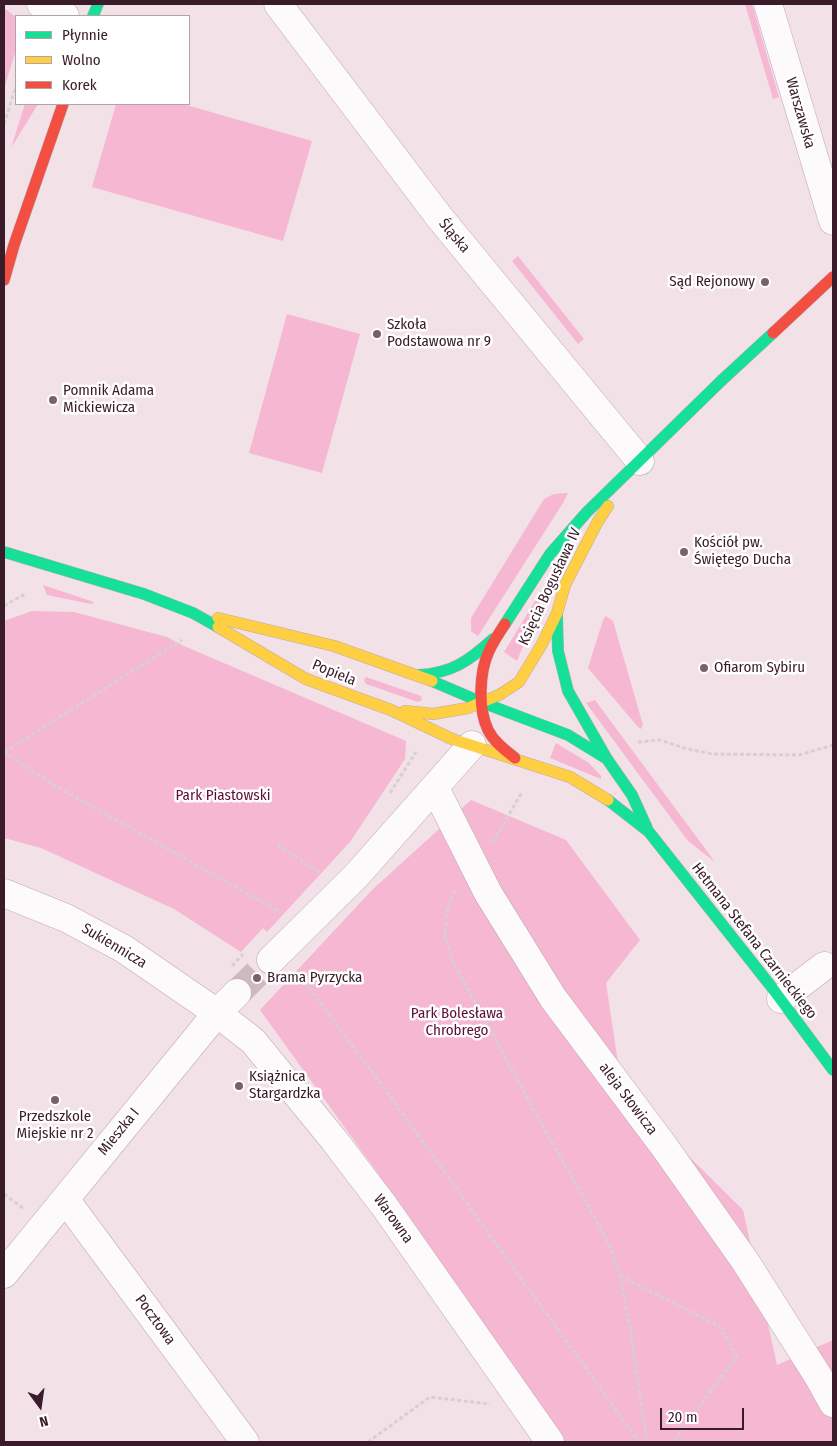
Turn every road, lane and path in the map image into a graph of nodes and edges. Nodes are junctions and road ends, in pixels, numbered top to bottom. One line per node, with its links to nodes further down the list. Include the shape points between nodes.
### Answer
1 (41, 4): 4 (street)
2 (278, 4): 11 (street, Śląska, via 440,218)
3 (768, 4): 8 (street, Warszawska)
4 (63, 15)
5 (15, 89): 7 (path)
6 (63, 105): 10 (main road)
7 (4, 124)
8 (833, 221)
9 (833, 277): 11 (main road, Księcia Bogusława IV)
10 (4, 280)
11 (637, 464): 16 (main road, Księcia Bogusława IV, via 597,523 565,585); 17 (main road, Księcia Bogusława IV, via 587,512 550,554)
12 (4, 552): 15 (main road, Popiela, via 144,594)
13 (26, 594): 14 (path)
14 (4, 606)
15 (193, 613): 19 (main road, Popiela, via 334,646); 21 (main road, Popiela, via 306,679)
16 (557, 613): 20 (main road, Księcia Bogusława IV, via 519,682); 27 (main road, via 558,651 568,691)
17 (496, 636): 19 (main road, via 460,666 439,674); 20 (main road, Księcia Bogusława IV, via 483,669)
18 (182, 640): 25 (path)
19 (419, 675): 20 (main road, Popiela)
20 (481, 702): 21 (main road, via 433,714); 26 (main road, Księcia Bogusława IV, via 484,719 494,739); 27 (main road, Popiela, via 568,735)
21 (391, 710): 24 (main road, Popiela)
22 (638, 742): 23 (path, via 660,740 712,754 799,755)
23 (833, 745)
24 (472, 746): 26 (main road, Popiela); 29 (street)
25 (4, 752): 35 (path, via 52,784)
26 (517, 759): 30 (main road, Popiela, via 570,777 604,796)
27 (608, 759): 30 (main road, via 632,795)
28 (527, 785): 32 (path, via 485,855)
29 (434, 788): 32 (street, aleja Słowicza); 36 (street, via 356,876)
30 (649, 832): 39 (main road, Hetmana Stefana Czarnieckiego)
31 (278, 845): 33 (path)
32 (475, 865): 46 (path, via 454,891 447,912 445,936 452,960 590,1209 610,1247); 47 (street, aleja Słowicza, via 488,893 553,998 745,1262)
33 (324, 875)
34 (4, 893): 40 (street, Sukiennicza, via 66,918 124,950)
35 (266, 904)
36 (276, 955): 52 (path, via 376,1077)
37 (824, 966): 39 (street)
38 (237, 993): 40 (street, Mieszka I)
39 (781, 999): 41 (main road, Hetmana Stefana Czarnieckiego)
40 (217, 1013): 43 (street, Mieszka I); 48 (street, Warowna, via 253,1041 334,1140 391,1215)
41 (833, 1070)
42 (4, 1194): 44 (path)
43 (65, 1199): 45 (street, Mieszka I); 49 (street, Pocztowa)
44 (25, 1210)
45 (4, 1274)
46 (620, 1276): 53 (path); 54 (path, via 719,1326 737,1356)
47 (833, 1402)
48 (527, 1409): 50 (path, via 430,1397); 51 (street, Warowna)
49 (245, 1442)
50 (368, 1442)
51 (550, 1442)
52 (639, 1442)
53 (647, 1442)
54 (672, 1442)

